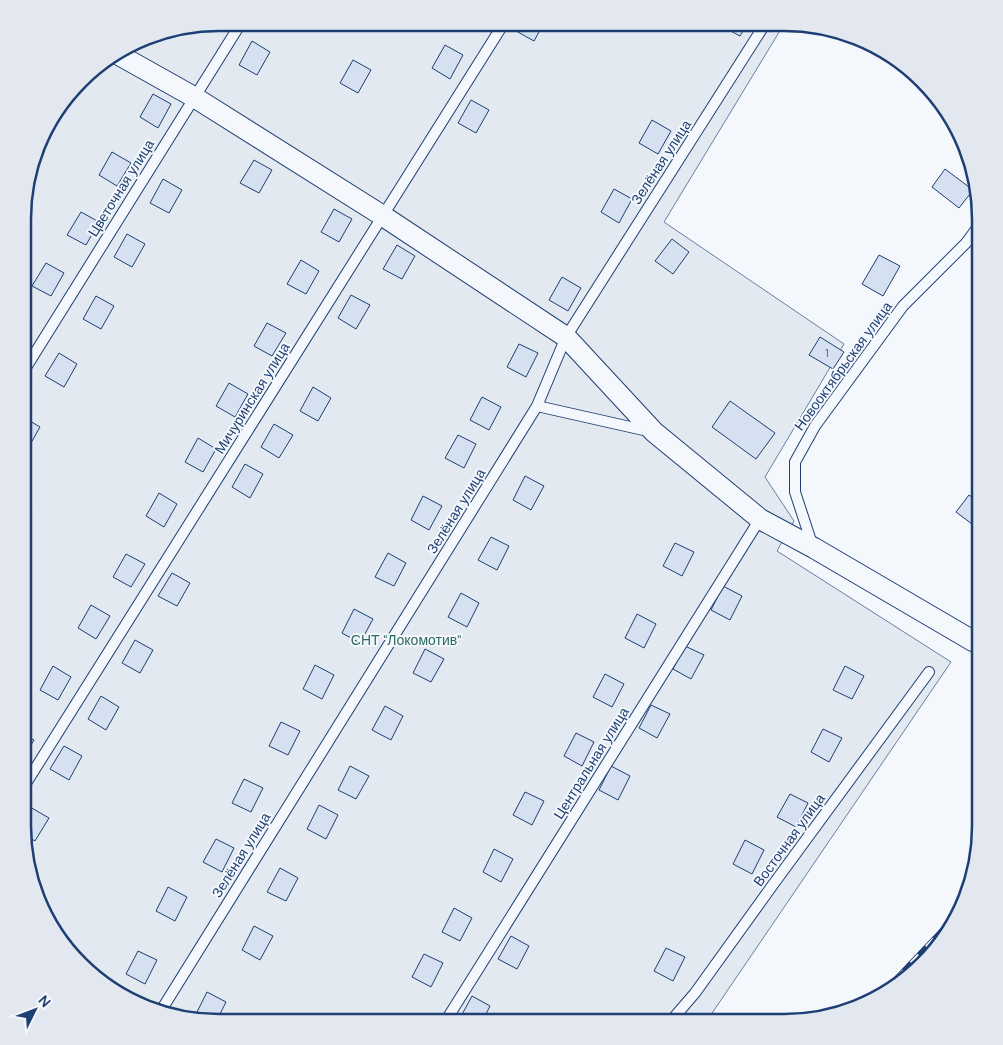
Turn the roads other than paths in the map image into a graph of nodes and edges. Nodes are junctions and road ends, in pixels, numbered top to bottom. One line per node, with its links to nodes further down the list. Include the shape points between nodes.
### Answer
1 (234, 31): 5 (lane, Цветочная улица)
2 (499, 31): 6 (lane, Мичуринская улица)
3 (761, 31): 8 (lane, Зелёная улица)
4 (124, 57): 5 (street)
5 (194, 97): 6 (street); 9 (lane, Цветочная улица)
6 (383, 216): 8 (street); 16 (lane, Мичуринская улица)
7 (972, 235): 13 (lane, Новооктябрьская улица, via 903,306 815,426 795,462 795,492)
8 (566, 337): 10 (lane, Зелёная улица); 11 (street)
9 (31, 359)
10 (537, 406): 11 (lane); 17 (lane, Зелёная улица)
11 (654, 432): 12 (street)
12 (760, 519): 13 (street); 18 (lane, Центральная улица)
13 (814, 548): 14 (street)
14 (972, 640)
15 (929, 672): 19 (lane, Восточная улица)
16 (31, 775)
17 (164, 1005)
18 (450, 1014)
19 (677, 1014)

